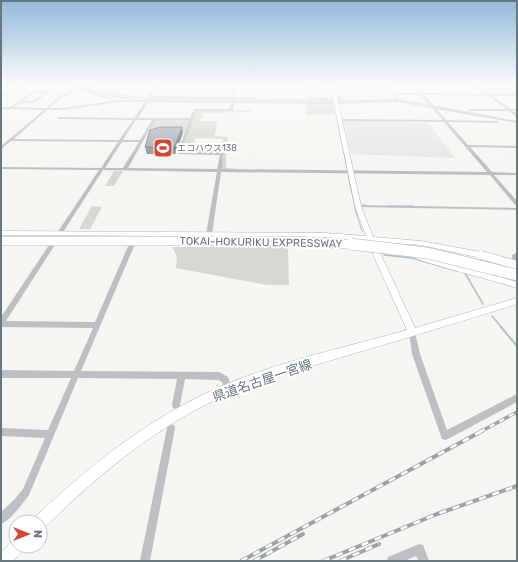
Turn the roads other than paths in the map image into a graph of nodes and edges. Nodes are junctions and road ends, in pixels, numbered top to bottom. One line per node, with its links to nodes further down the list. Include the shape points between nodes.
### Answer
1 (45, 110): 17 (street)
2 (141, 110): 11 (street)
3 (195, 110): 13 (street)
4 (338, 110): 14 (main road)
5 (437, 110): 15 (street)
6 (452, 110): 16 (street)
7 (472, 110): 9 (street)
8 (510, 110): 9 (street)
9 (517, 117)
10 (59, 118): 11 (street)
11 (136, 118): 12 (street); 19 (street)
12 (154, 119): 13 (street); 20 (street)
13 (192, 119): 27 (street, via 179,152 222,154)
14 (340, 120): 15 (street); 28 (main road)
15 (446, 121): 16 (street); 21 (street)
16 (517, 122)
17 (9, 140): 18 (street); 19 (street); 23 (street)
18 (1, 141)
19 (121, 141): 20 (street); 25 (street)
20 (141, 141): 26 (street)
21 (466, 146): 22 (street); 29 (street)
22 (517, 147)
23 (1, 148)
24 (1, 168): 25 (street)
25 (102, 169): 26 (street); 34 (street)
26 (125, 169): 27 (street)
27 (219, 170): 28 (street); 36 (street)
28 (351, 172): 29 (street); 32 (main road)
29 (490, 174): 30 (street); 31 (street)
30 (517, 174)
31 (517, 204)
32 (358, 206): 33 (street); 37 (main road)
33 (517, 209)
34 (60, 233): 35 (main road); 36 (main road); 40 (street)
35 (1, 234): 43 (highway, TOKAI-HOKURIKU EXPRESSWAY, via 357,239)
36 (209, 234): 37 (main road, via 299,234)
37 (370, 239): 38 (main road); 42 (main road, via 347,245); 48 (main road)
38 (397, 240): 41 (main road); 44 (main road, via 408,252 431,261)
39 (1, 242): 40 (main road); 44 (highway, TOKAI-HOKURIKU EXPRESSWAY, bridge, via 291,241 358,244 427,253 473,263)
40 (53, 243): 42 (main road); 46 (street)
41 (421, 243): 43 (main road, bridge); 43 (main road, via 446,244)
42 (132, 244): 47 (street)
43 (517, 262): 44 (street)
44 (517, 281)
45 (517, 301): 48 (main road, 県道名古屋一宮線)
46 (1, 324): 47 (street)
47 (98, 325): 50 (street)
48 (412, 332): 52 (main road, 県道名古屋一宮線, via 291,368); 53 (street, via 416,354 445,436)
49 (1, 374): 50 (street)
50 (77, 374): 51 (street); 57 (street)
51 (182, 376): 52 (street, via 219,376 225,380); 54 (street)
52 (228, 390): 58 (main road, 県道名古屋一宮線, via 164,422 129,446)
53 (517, 398)
54 (176, 405)
55 (171, 428): 60 (street)
56 (1, 432): 57 (street)
57 (51, 434): 59 (street, via 26,492)
58 (48, 515)
59 (1, 519)
60 (145, 561)
61 (392, 561): 62 (street, via 419,549)
62 (424, 561)

